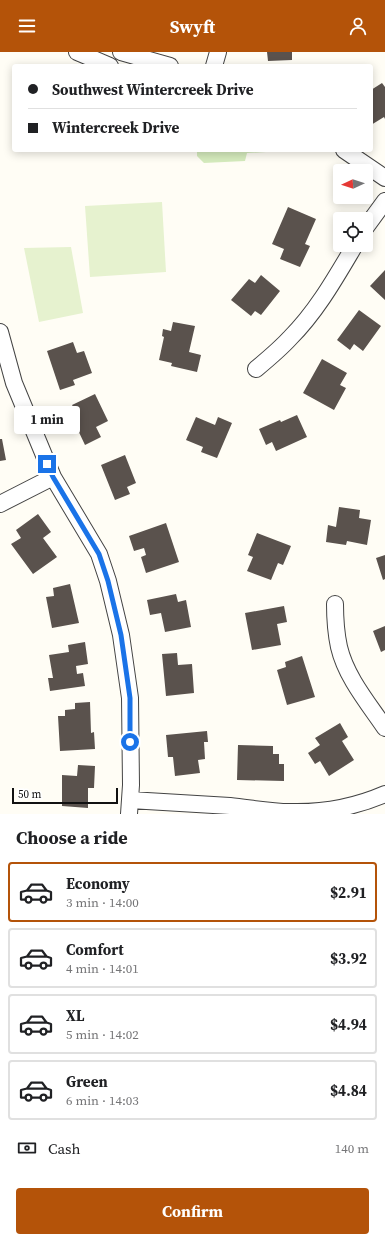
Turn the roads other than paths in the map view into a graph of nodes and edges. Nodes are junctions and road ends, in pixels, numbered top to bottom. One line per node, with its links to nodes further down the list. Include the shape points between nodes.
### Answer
1 (78, 52): 4 (street)
2 (121, 52): 5 (street)
3 (218, 52): 6 (street)
4 (105, 64)
5 (163, 64)
6 (215, 64)
7 (347, 152): 8 (street)
8 (385, 178)
9 (385, 201): 10 (street)
10 (373, 217)
11 (350, 252): 13 (street, via 338,275 291,338)
12 (0, 332): 14 (street, via 14,383)
13 (256, 369)
14 (53, 477): 15 (street); 19 (street, via 99,554 119,627 130,698)
15 (0, 504)
16 (335, 604): 17 (street, via 339,648 345,664)
17 (385, 728)
18 (385, 794): 19 (street, via 368,802 316,812 230,806)
19 (129, 807)

